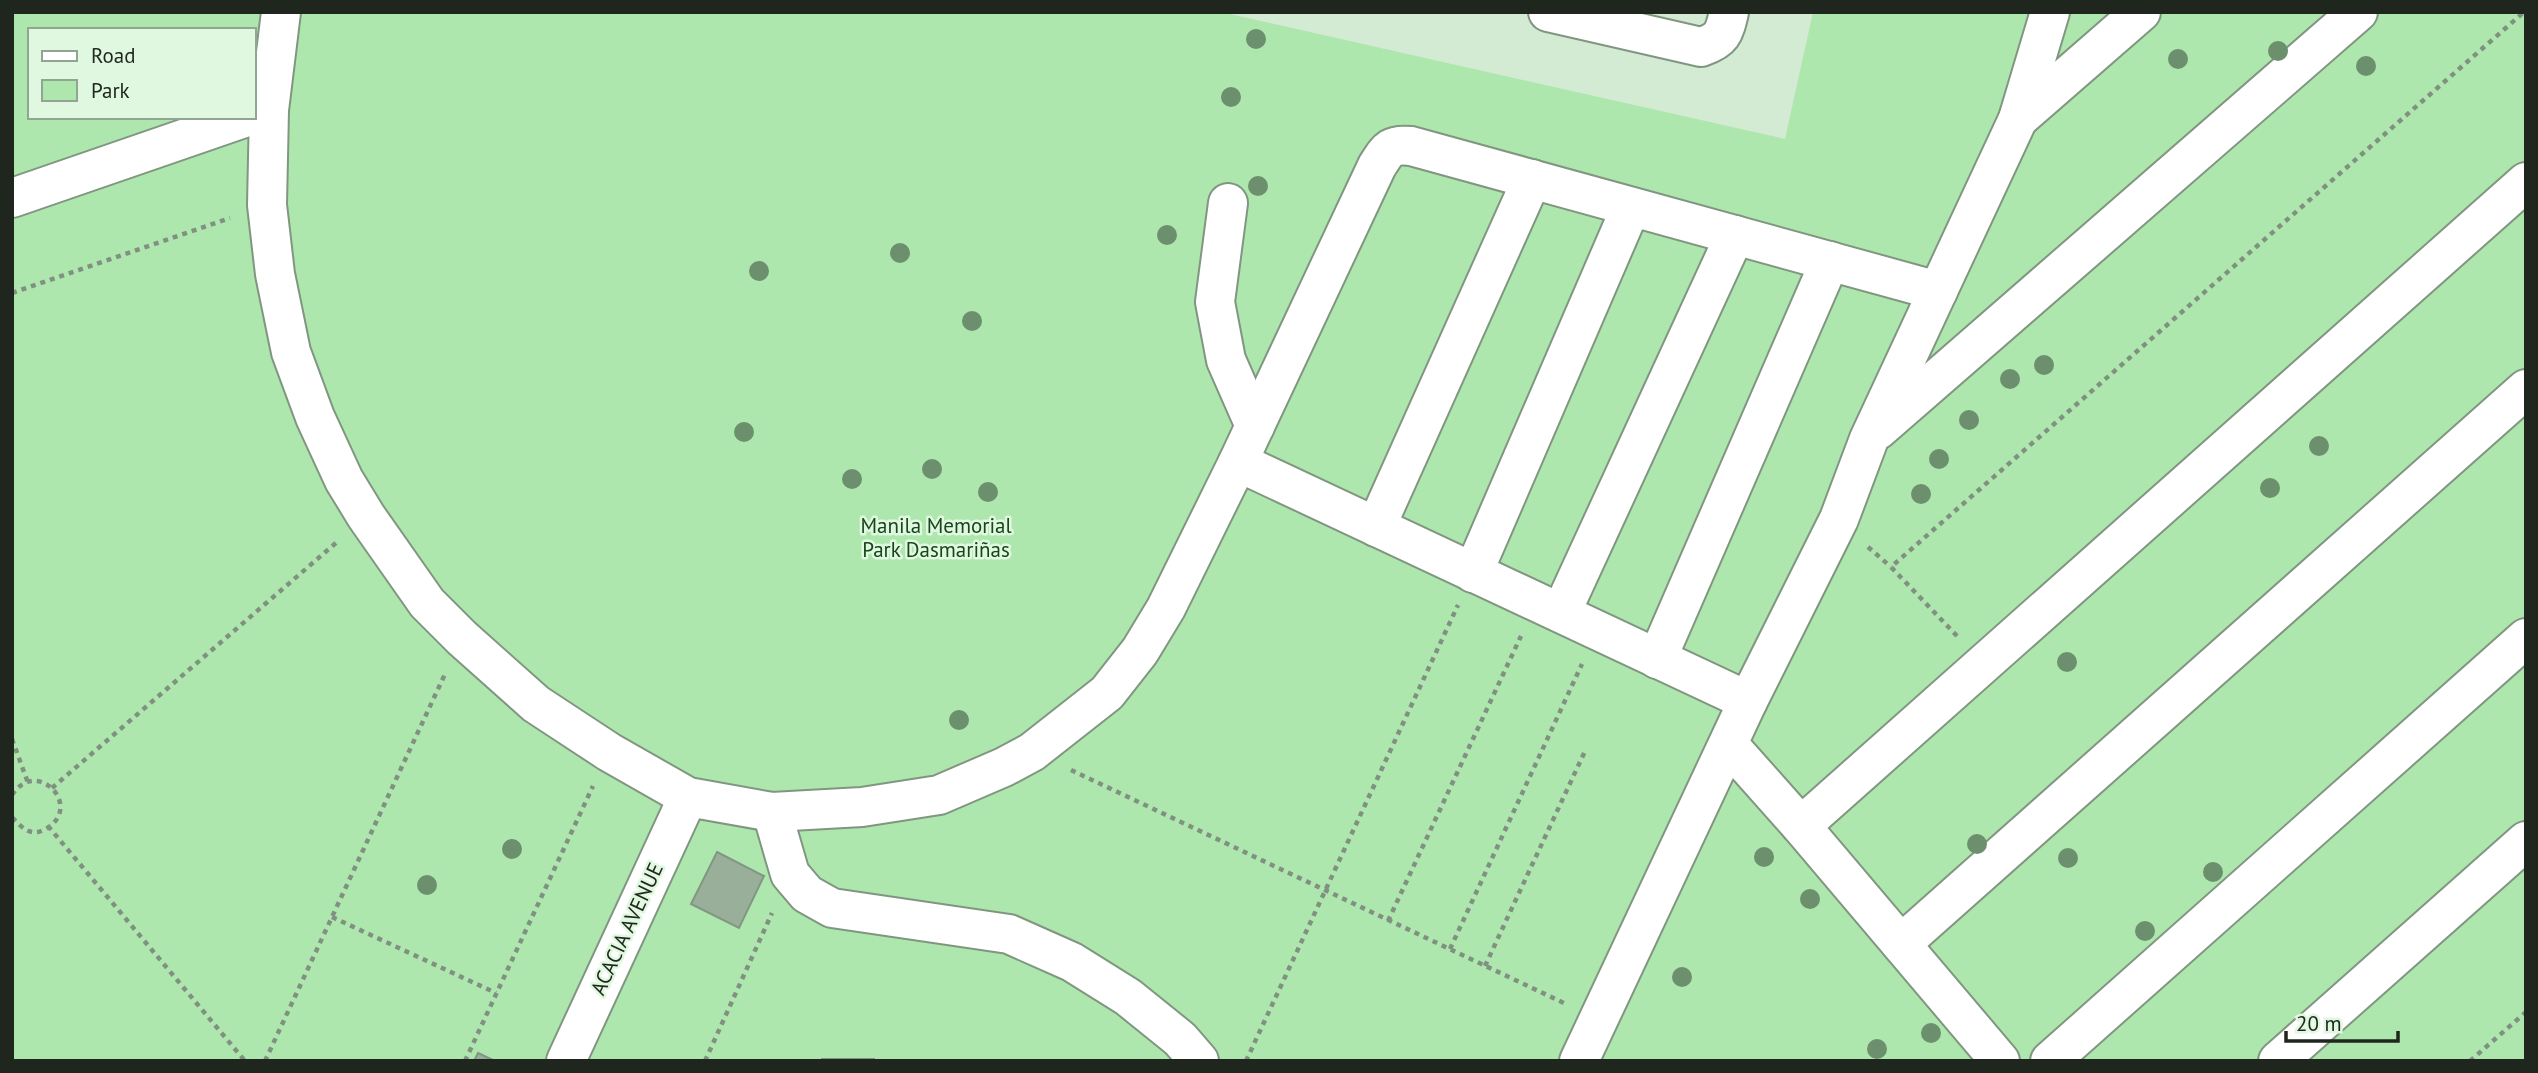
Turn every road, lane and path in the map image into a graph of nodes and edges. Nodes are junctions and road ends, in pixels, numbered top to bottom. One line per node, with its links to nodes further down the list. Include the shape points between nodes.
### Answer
1 (281, 12): 8 (street)
2 (1548, 12): 3 (street, via 1701,47 1721,36)
3 (1729, 12)
4 (2050, 12): 10 (street)
5 (2141, 12): 10 (street)
6 (2358, 12): 23 (street)
7 (2524, 12): 33 (path, via 1891,567)
8 (257, 114): 15 (street)
9 (242, 119): 13 (street)
10 (2018, 120): 19 (street)
11 (1532, 179): 16 (street); 22 (street, via 1411,146 1388,149); 26 (street)
12 (2526, 182): 33 (street)
13 (12, 198)
14 (1228, 204): 22 (street, via 1214,302 1226,360)
15 (267, 205): 20 (path); 25 (street, via 291,352 344,480)
16 (1631, 206): 17 (street); 27 (street)
17 (1735, 235): 18 (street); 28 (street)
18 (1830, 261): 19 (street); 32 (street)
19 (1938, 291): 23 (street)
20 (12, 293)
21 (2526, 389): 53 (street)
22 (1255, 426): 24 (street)
23 (1869, 439): 34 (street, via 1839,520)
24 (1238, 462): 26 (street); 39 (street, via 1140,651 1107,693)
25 (366, 516): 30 (street, via 427,603); 41 (path)
26 (1376, 527): 27 (street)
27 (1473, 573): 28 (street); 50 (path)
28 (1549, 608): 29 (street); 52 (path)
29 (1598, 631): 32 (street); 54 (path)
30 (462, 638): 38 (street, via 536,704); 51 (path)
31 (2526, 638): 68 (street)
32 (1657, 659): 34 (street)
33 (1983, 663): 47 (street)
34 (1748, 701): 36 (street)
35 (12, 739): 40 (path)
36 (1729, 745): 47 (street); 58 (street)
37 (1586, 749): 55 (path)
38 (609, 752): 43 (street); 56 (path)
39 (1032, 752): 44 (street, via 939,795 862,807); 50 (path)
40 (28, 783): 41 (path, via 40,781); 42 (path)
41 (52, 788): 46 (path, via 61,808)
42 (12, 794)
43 (688, 797): 44 (street); 62 (street, ACACIA AVENUE)
44 (772, 812): 49 (street)
45 (14, 821): 46 (path, via 28,831)
46 (48, 826): 59 (path)
47 (1801, 826): 53 (street)
48 (2526, 841): 69 (street)
49 (790, 874): 63 (path); 64 (street, via 807,894 832,908 1009,934 1072,962 1128,998 1180,1039)
50 (1325, 890): 52 (path); 65 (path)
51 (332, 917): 56 (path); 60 (path)
52 (1388, 920): 54 (path)
53 (1901, 944): 67 (street)
54 (1450, 949): 55 (path)
55 (1485, 966): 58 (path)
56 (496, 993): 61 (path)
57 (2526, 1012): 70 (path)
58 (1598, 1020): 66 (street)
59 (244, 1061)
60 (265, 1061)
61 (465, 1061)
62 (566, 1061)
63 (705, 1061)
64 (1199, 1061)
65 (1246, 1061)
66 (1579, 1061)
67 (2000, 1061)
68 (2050, 1061)
69 (2278, 1061)
70 (2470, 1061)

